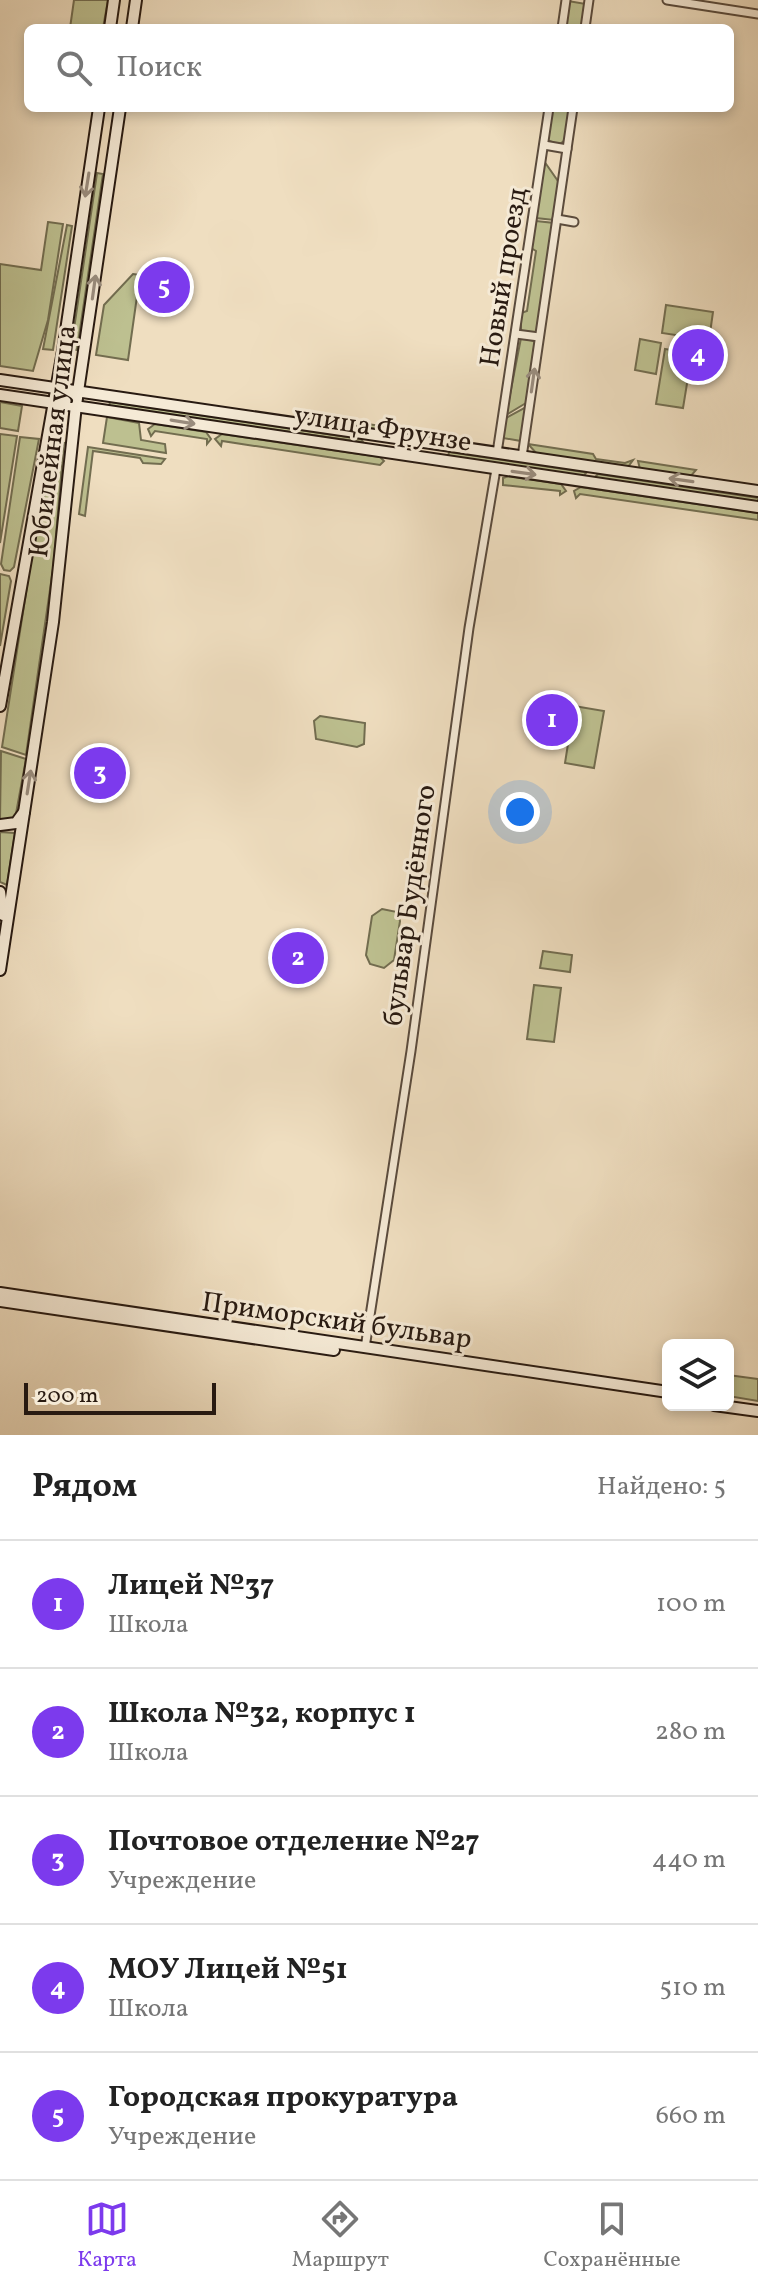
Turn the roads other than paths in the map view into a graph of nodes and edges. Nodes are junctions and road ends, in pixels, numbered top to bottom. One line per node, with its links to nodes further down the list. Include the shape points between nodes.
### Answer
1 (114, 0): 7 (main road)
2 (136, 0): 8 (main road)
3 (566, 0): 9 (street)
4 (589, 0): 10 (street)
5 (667, 0): 6 (street)
6 (758, 14)
7 (111, 24)
8 (133, 24)
9 (563, 24)
10 (586, 24)
11 (98, 112): 22 (main road, Юбилейная улица, one-way to 22)
12 (119, 112): 23 (main road, Юбилейная улица, one-way to 12)
13 (548, 112): 15 (street, Новый проезд)
14 (572, 112): 16 (street, Новый проезд)
15 (544, 145): 16 (street); 19 (street, Новый проезд)
16 (567, 149): 17 (street, Новый проезд)
17 (557, 219): 18 (street, Новый проезд); 20 (street, Новый проезд)
18 (574, 222)
19 (516, 334): 20 (street); 29 (street, Новый проезд)
20 (539, 337): 30 (street, Новый проезд, one-way to 20)
21 (0, 380): 22 (main road, улица Фрунзе)
22 (56, 388): 23 (main road, улица Фрунзе); 25 (main road, Юбилейная улица)
23 (78, 392): 26 (main road, Юбилейная улица); 27 (main road, улица Фрунзе)
24 (0, 395): 25 (main road, улица Фрунзе)
25 (54, 403): 26 (main road, улица Фрунзе); 36 (main road, Юбилейная улица)
26 (76, 405): 28 (main road, улица Фрунзе, one-way to 28); 37 (main road, Юбилейная улица, one-way to 26, via 53,622)
27 (369, 435): 28 (main road); 29 (main road, улица Фрунзе)
28 (367, 449): 32 (main road, улица Фрунзе)
29 (497, 453): 30 (main road, улица Фрунзе)
30 (522, 457): 31 (main road, улица Фрунзе)
31 (589, 467): 33 (main road); 34 (main road, улица Фрунзе, one-way to 31)
32 (496, 469): 33 (main road, улица Фрунзе, one-way to 33); 45 (street, бульвар Будённого)
33 (587, 482): 35 (main road, улица Фрунзе)
34 (758, 491)
35 (758, 507)
36 (0, 706)
37 (25, 810): 38 (main road, via 16,823); 41 (main road, Юбилейная улица)
38 (0, 825)
39 (0, 892): 40 (main road)
40 (0, 938): 41 (main road)
41 (2, 952): 42 (main road, Юбилейная улица)
42 (0, 970)
43 (0, 1293): 45 (main road, Приморский бульвар)
44 (0, 1301): 47 (main road)
45 (365, 1348): 46 (main road, Приморский бульвар)
46 (662, 1391)
47 (662, 1397)
48 (734, 1401): 49 (main road)
49 (758, 1405)
50 (734, 1408): 51 (main road)
51 (758, 1411)

